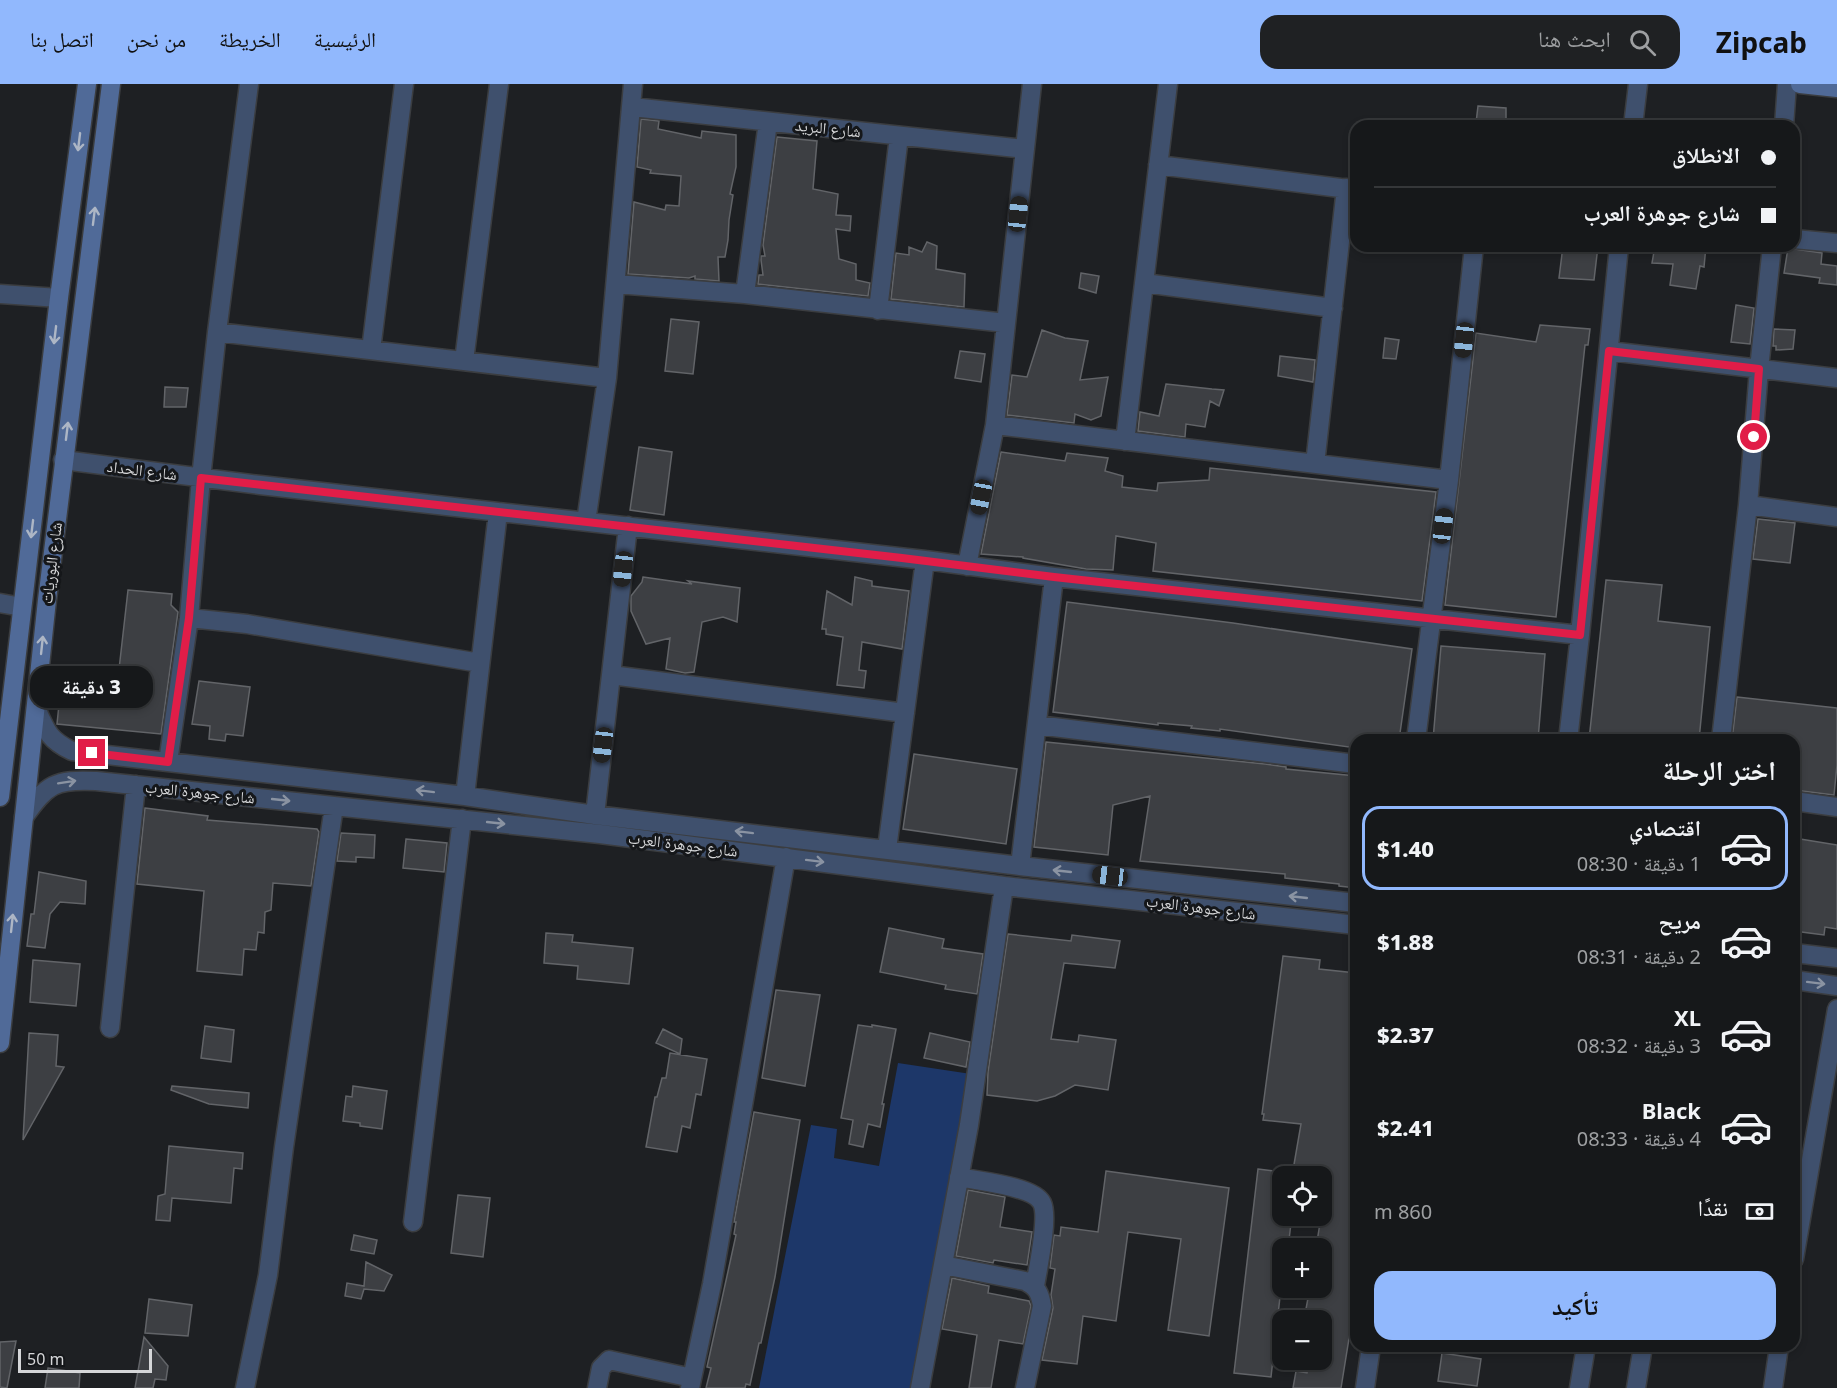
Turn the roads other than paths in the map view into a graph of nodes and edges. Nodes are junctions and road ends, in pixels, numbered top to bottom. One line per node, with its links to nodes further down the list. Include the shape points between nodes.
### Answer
1 (87, 84): 24 (street, شارع البوريات, one-way to 24)
2 (111, 84): 25 (street, شارع البوريات, one-way to 2)
3 (249, 84): 38 (street)
4 (404, 84): 39 (street)
5 (499, 84): 41 (street)
6 (633, 84): 13 (street)
7 (1032, 84): 18 (street)
8 (1168, 84): 19 (street)
9 (1638, 84): 14 (street)
10 (1787, 84): 15 (street)
11 (1800, 84): 12 (street)
12 (1837, 88)
13 (632, 107): 16 (street, شارع البريد); 30 (street)
14 (1634, 120)
15 (1784, 120)
16 (768, 122): 17 (street, شارع البريد); 32 (street)
17 (899, 136): 18 (street, شارع البريد); 36 (street)
18 (1025, 149): 37 (street)
19 (1158, 165): 20 (street); 29 (street)
20 (1350, 189)
21 (1350, 196): 35 (street)
22 (1800, 240): 23 (street)
23 (1837, 243)
24 (65, 249): 25 (street, via 77,255); 33 (street, شارع البوريات)
25 (90, 252): 34 (street, شارع البوريات)
26 (1473, 252): 50 (street)
27 (1618, 252): 40 (street)
28 (1771, 252): 42 (street)
29 (1144, 283): 35 (street); 46 (street)
30 (616, 284): 32 (street); 43 (street)
31 (0, 294): 33 (street)
32 (745, 294): 36 (street)
33 (59, 298): 34 (street, via 71,294); 60 (street, شارع البوريات, one-way to 60)
34 (83, 299): 47 (street, شارع البوريات, one-way to 34)
35 (1333, 308): 48 (street)
36 (878, 309): 37 (street)
37 (1006, 323): 45 (street)
38 (217, 332): 39 (street); 49 (street)
39 (371, 350): 41 (street)
40 (1609, 351): 42 (street); 63 (street)
41 (464, 361): 43 (street)
42 (1759, 369): 44 (street); 51 (street)
43 (607, 378): 54 (street)
44 (1837, 378)
45 (995, 425): 46 (street); 57 (street)
46 (1125, 441): 48 (street)
47 (63, 460): 49 (street, شارع الحداد); 66 (street, شارع البوريات, one-way to 47)
48 (1315, 464): 50 (street)
49 (201, 478): 52 (street, شارع الحداد); 61 (street)
50 (1449, 480): 62 (street)
51 (1748, 506): 53 (street); 71 (street)
52 (498, 512): 54 (street, شارع الحداد); 64 (street)
53 (1837, 517)
54 (586, 522): 55 (street, شارع الحداد)
55 (628, 526): 56 (street, شارع الحداد); 65 (street)
56 (925, 560): 57 (street, شارع الحداد); 67 (street)
57 (967, 566): 58 (street, شارع الحداد)
58 (1054, 577): 62 (street, شارع الحداد); 68 (street)
59 (0, 603): 60 (street)
60 (22, 607): 72 (street, شارع البوريات)
61 (189, 618): 64 (street); 73 (street)
62 (1432, 618): 63 (street, شارع الحداد); 69 (street)
63 (1580, 635): 70 (street)
64 (480, 663): 76 (street)
65 (611, 675): 67 (street); 81 (street)
66 (36, 708): 73 (street, شارع جوهرة العرب, via 47,733 72,751); 82 (street, شارع البوريات)
67 (905, 713): 84 (street)
68 (1037, 725): 74 (street); 86 (street)
69 (1417, 734)
70 (1569, 734)
71 (1722, 734)
72 (3, 746): 77 (street, شارع البوريات)
73 (168, 762): 76 (street, شارع جوهرة العرب, one-way to 73)
74 (1350, 763)
75 (136, 785): 79 (street, شارع جوهرة العرب, one-way to 79); 82 (street, شارع جوهرة العرب, one-way to 75, via 55,784 69,780); 96 (street)
76 (465, 796): 81 (street, شارع جوهرة العرب)
77 (0, 797)
78 (1800, 802): 80 (street)
79 (334, 806): 83 (street, شارع جوهرة العرب); 108 (street, via 268,1275)
80 (1837, 807)
81 (595, 814): 84 (street, شارع جوهرة العرب, one-way to 81)
82 (24, 817): 95 (street, شارع البوريات, one-way to 82)
83 (462, 819): 85 (street, شارع جوهرة العرب, one-way to 85); 99 (street)
84 (887, 849): 86 (street, شارع جوهرة العرب)
85 (786, 857): 87 (street, شارع جوهرة العرب, one-way to 87); 107 (street, via 712,1284)
86 (1020, 866): 88 (street, شارع جوهرة العرب, one-way to 86)
87 (1004, 886): 89 (street, شارع جوهرة العرب); 98 (street)
88 (1350, 902)
89 (1350, 924)
90 (1800, 954): 91 (street)
91 (1837, 958)
92 (1800, 981): 93 (street, one-way to 93)
93 (1837, 986)
94 (1837, 1009): 100 (street)
95 (2, 1011): 97 (street, شارع البوريات)
96 (110, 1028)
97 (0, 1043)
98 (959, 1177): 101 (street); 102 (street, via 1031,1192 1042,1202 1045,1218)
99 (413, 1222)
100 (1800, 1224)
101 (943, 1265): 102 (street); 110 (street)
102 (1035, 1286): 111 (street, via 1041,1294 1042,1306)
103 (1370, 1352): 112 (street)
104 (1585, 1352): 113 (street)
105 (1642, 1352): 114 (street)
106 (1778, 1352): 115 (street)
107 (691, 1383): 109 (street, via 609,1360 600,1368)
108 (245, 1388)
109 (597, 1388)
110 (920, 1388)
111 (1025, 1388)
112 (1365, 1388)
113 (1580, 1388)
114 (1636, 1388)
115 (1773, 1388)

